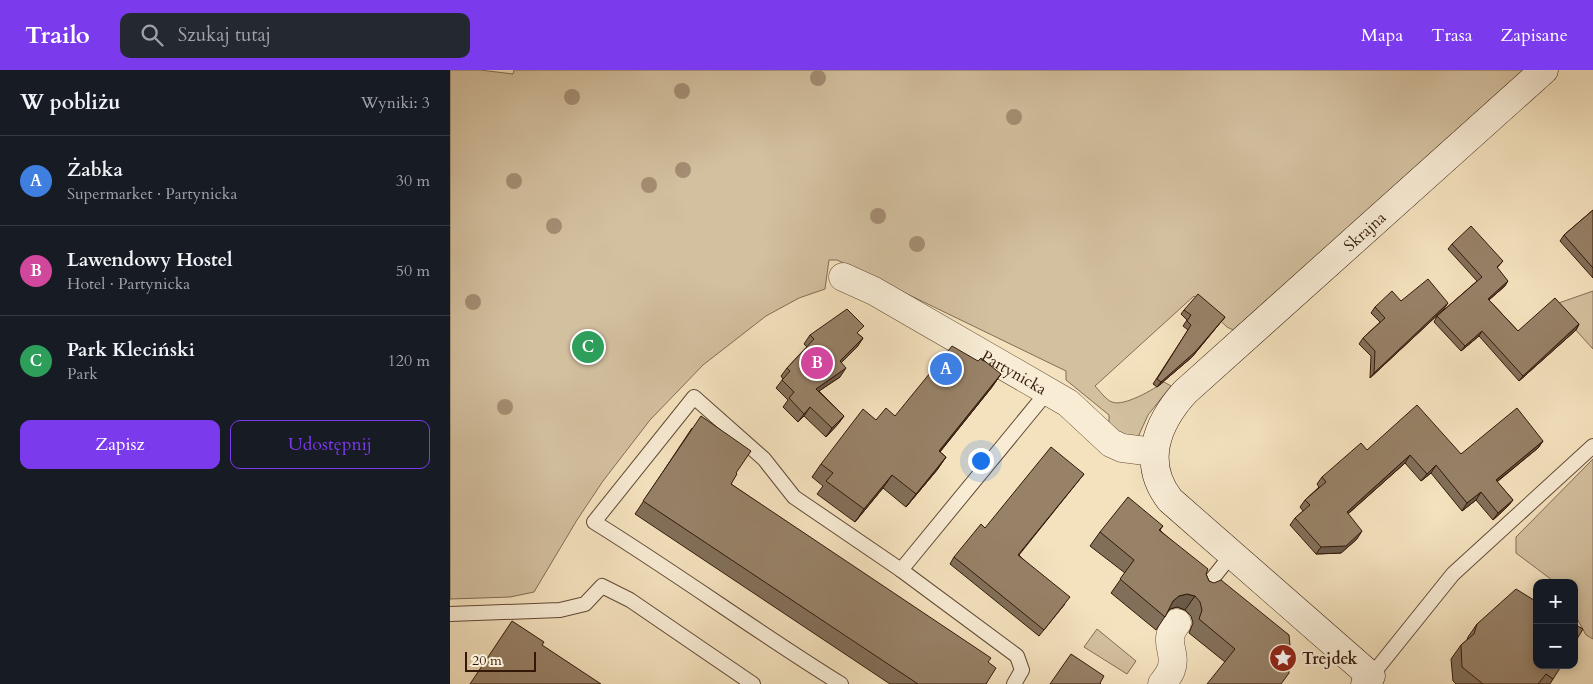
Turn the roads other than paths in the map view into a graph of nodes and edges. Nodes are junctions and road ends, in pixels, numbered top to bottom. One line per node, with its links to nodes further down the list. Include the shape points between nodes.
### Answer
1 (1544, 70): 5 (street, Skrajna, via 1185,392 1163,422)
2 (843, 277): 3 (street, Partynicka, via 874,291)
3 (1048, 391): 5 (street, Partynicka, via 1068,403 1111,443 1122,448); 7 (lane)
4 (1593, 446): 11 (lane, via 1453,574)
5 (1154, 452): 6 (street, via 1155,467 1165,494)
6 (1232, 554): 8 (lane); 11 (street)
7 (901, 570): 13 (lane, via 794,496 764,458 694,397 594,522); 14 (lane, via 1018,656 1022,670)
8 (1205, 588)
9 (450, 614): 12 (lane, via 560,610 584,604 602,586 630,600)
10 (1177, 623): 15 (street, via 1169,639 1173,662 1171,671)
11 (1373, 681)
12 (753, 684)
13 (841, 684)
14 (1014, 684)
15 (1162, 684)

